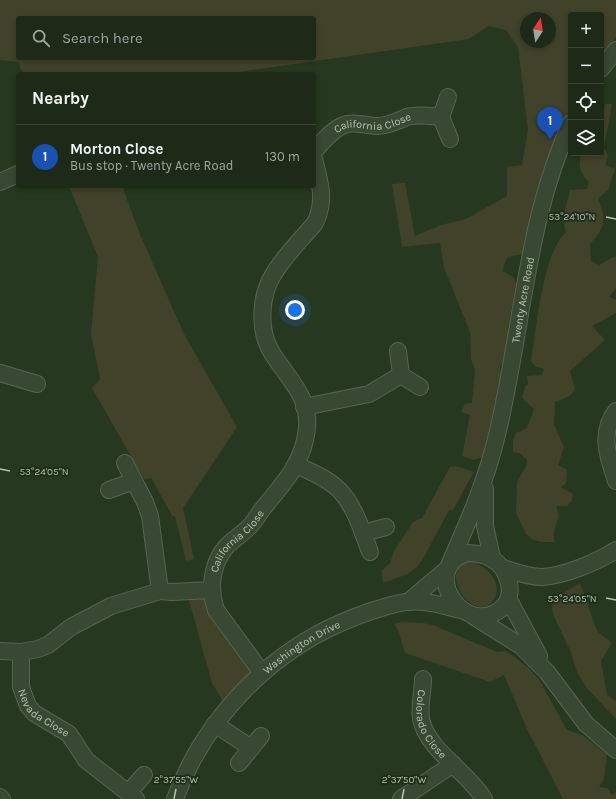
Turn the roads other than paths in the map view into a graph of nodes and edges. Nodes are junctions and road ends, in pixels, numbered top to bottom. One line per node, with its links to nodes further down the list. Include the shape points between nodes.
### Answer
1 (616, 50): 2 (street)
2 (604, 61)
3 (448, 97): 4 (street)
4 (441, 117): 6 (street); 7 (street, California Close, via 420,115 380,126 345,124 331,133)
5 (568, 131): 20 (street, Twenty Acre Road, via 552,171 539,223)
6 (450, 139)
7 (316, 149)
8 (316, 167): 16 (street, California Close, via 323,195 320,214 273,275 263,310 267,344 295,383)
9 (16, 175): 10 (street)
10 (0, 182)
11 (398, 351): 13 (street)
12 (0, 373): 14 (street)
13 (401, 375): 15 (street); 16 (street, via 369,394)
14 (38, 384)
15 (420, 387)
16 (304, 407): 19 (street, California Close, via 306,438)
17 (616, 411): 21 (street, via 608,424 605,440)
18 (125, 463): 22 (street)
19 (296, 465): 25 (street, via 316,474 340,491 353,507); 31 (street, California Close, via 290,477 250,526 225,548 214,569)
20 (486, 480): 28 (street, Twenty Acre Road, via 485,526); 29 (street, Twenty Acre Road)
21 (616, 480)
22 (134, 481): 23 (street); 32 (street, via 150,516)
23 (108, 490)
24 (386, 527): 25 (street)
25 (363, 533): 27 (street)
26 (616, 550): 30 (street, via 592,563)
27 (370, 552)
28 (497, 563): 29 (street, via 475,553 466,553 458,556); 30 (street, via 524,574); 33 (street, via 509,583)
29 (448, 566): 34 (street, Washington Drive); 35 (street, via 448,592 453,602)
30 (542, 577): 33 (street)
31 (212, 590): 32 (street); 39 (street, California Close, via 213,600 221,618)
32 (160, 591): 37 (street, via 111,606 71,627 48,645)
33 (510, 598): 35 (street, via 491,616 482,617); 38 (street)
34 (408, 602): 35 (street, Washington Drive, via 427,603); 39 (street, Washington Drive, via 394,604 336,624 309,638)
35 (465, 612): 38 (street, via 521,646)
36 (0, 651): 37 (street)
37 (21, 652): 48 (street, Nevada Close, via 21,687 28,706 34,713 69,734 86,760)
38 (547, 672): 44 (street, via 586,724)
39 (262, 674): 41 (street, Washington Drive, via 244,690)
40 (423, 679): 46 (street, Colorado Close, via 420,710 424,728)
41 (215, 724): 43 (street); 49 (street, Washington Drive, via 193,758)
42 (261, 736): 43 (street)
43 (251, 748): 45 (street)
44 (616, 750)
45 (239, 763)
46 (452, 764): 50 (street, Colorado Close); 51 (street, Colorado Close)
47 (144, 775): 48 (street, Nevada Close)
48 (132, 796)
49 (175, 799)
50 (401, 799)
51 (484, 799)

